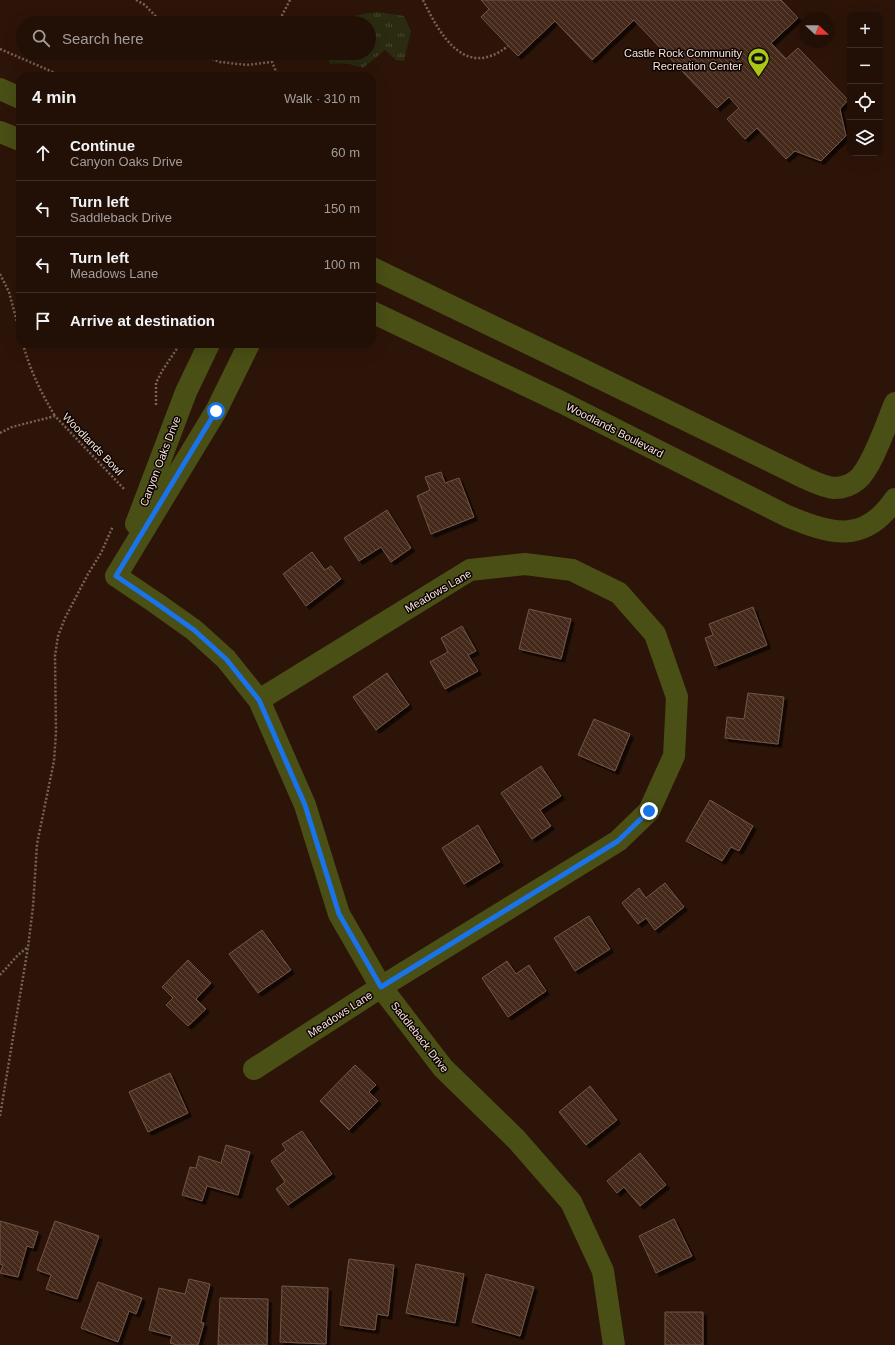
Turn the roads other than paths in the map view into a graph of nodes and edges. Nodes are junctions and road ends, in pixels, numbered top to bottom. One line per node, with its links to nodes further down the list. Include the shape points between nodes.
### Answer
1 (0, 89): 2 (street)
2 (16, 96)
3 (0, 132): 4 (street)
4 (16, 138)
5 (376, 270): 9 (street, via 821,485 834,488 846,486 857,480 872,459)
6 (376, 314): 10 (street, Woodlands Boulevard, via 560,402 787,516 817,528 834,532 849,532 862,528 876,521)
7 (207, 348): 11 (street, Canyon Oaks Drive, via 186,392)
8 (247, 348): 11 (street, Canyon Oaks Drive, via 216,411)
9 (895, 403)
10 (895, 499)
11 (116, 576): 12 (street, Saddleback Drive, via 194,630 226,659)
12 (259, 700): 13 (street, Saddleback Drive, via 305,805 339,914); 13 (street, Meadows Lane, via 470,570 525,564 572,570 619,593 655,634 677,697 674,756 649,811 618,841)
13 (381, 987): 14 (street, Meadows Lane); 15 (street, Saddleback Drive, via 443,1068 516,1139 571,1202 603,1271)
14 (254, 1069)
15 (614, 1345)

